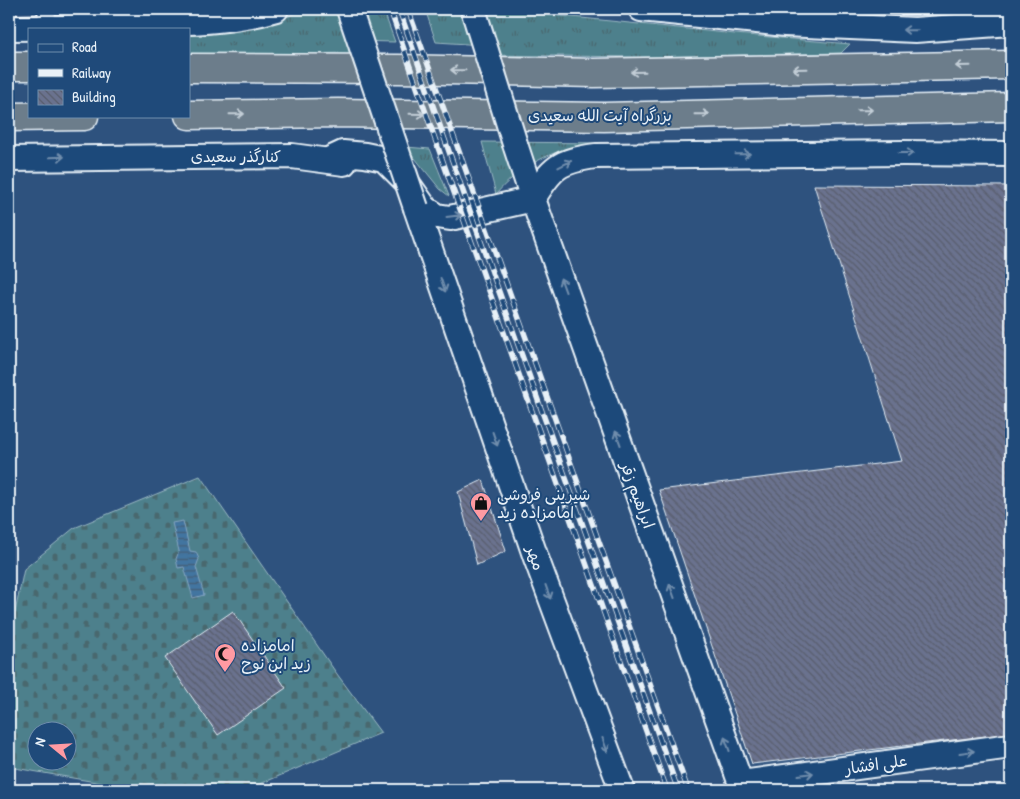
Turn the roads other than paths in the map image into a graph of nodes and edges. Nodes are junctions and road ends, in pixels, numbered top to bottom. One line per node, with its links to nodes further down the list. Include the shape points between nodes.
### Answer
1 (46, 9): 8 (street)
2 (276, 9): 8 (street, via 209,22)
3 (349, 9): 21 (street, bridge)
4 (473, 9): 20 (street, ابراهیم زقر, bridge)
5 (641, 9): 6 (street, one-way to 5, via 915,30 785,24)
6 (1011, 23)
7 (9, 28): 8 (street)
8 (48, 28)
9 (1011, 65): 12 (highway, one-way to 12, via 594,73)
10 (9, 66): 11 (highway)
11 (28, 66)
12 (190, 68)
13 (1011, 107): 14 (highway, بزرگراه آیت الله سعیدی, one-way to 13, via 338,113 604,117)
14 (190, 115)
15 (9, 117): 16 (highway)
16 (28, 117)
17 (1011, 154): 20 (street, one-way to 17, via 546,177 562,163 596,156)
18 (9, 158): 19 (street, کنارگذر سعیدی, one-way to 19, via 292,156)
19 (328, 160): 20 (street, one-way to 20, via 343,153 384,159 406,181 425,208 437,216 450,218); 21 (street, کنارگذر سعیدی, via 362,167 391,183)
20 (533, 199): 23 (street, ابراهیم زقر, one-way to 20)
21 (427, 239): 24 (street, مهر, one-way to 24, via 536,558)
22 (1011, 746): 23 (street, علی افشار, one-way to 22)
23 (742, 786)
24 (622, 790)

